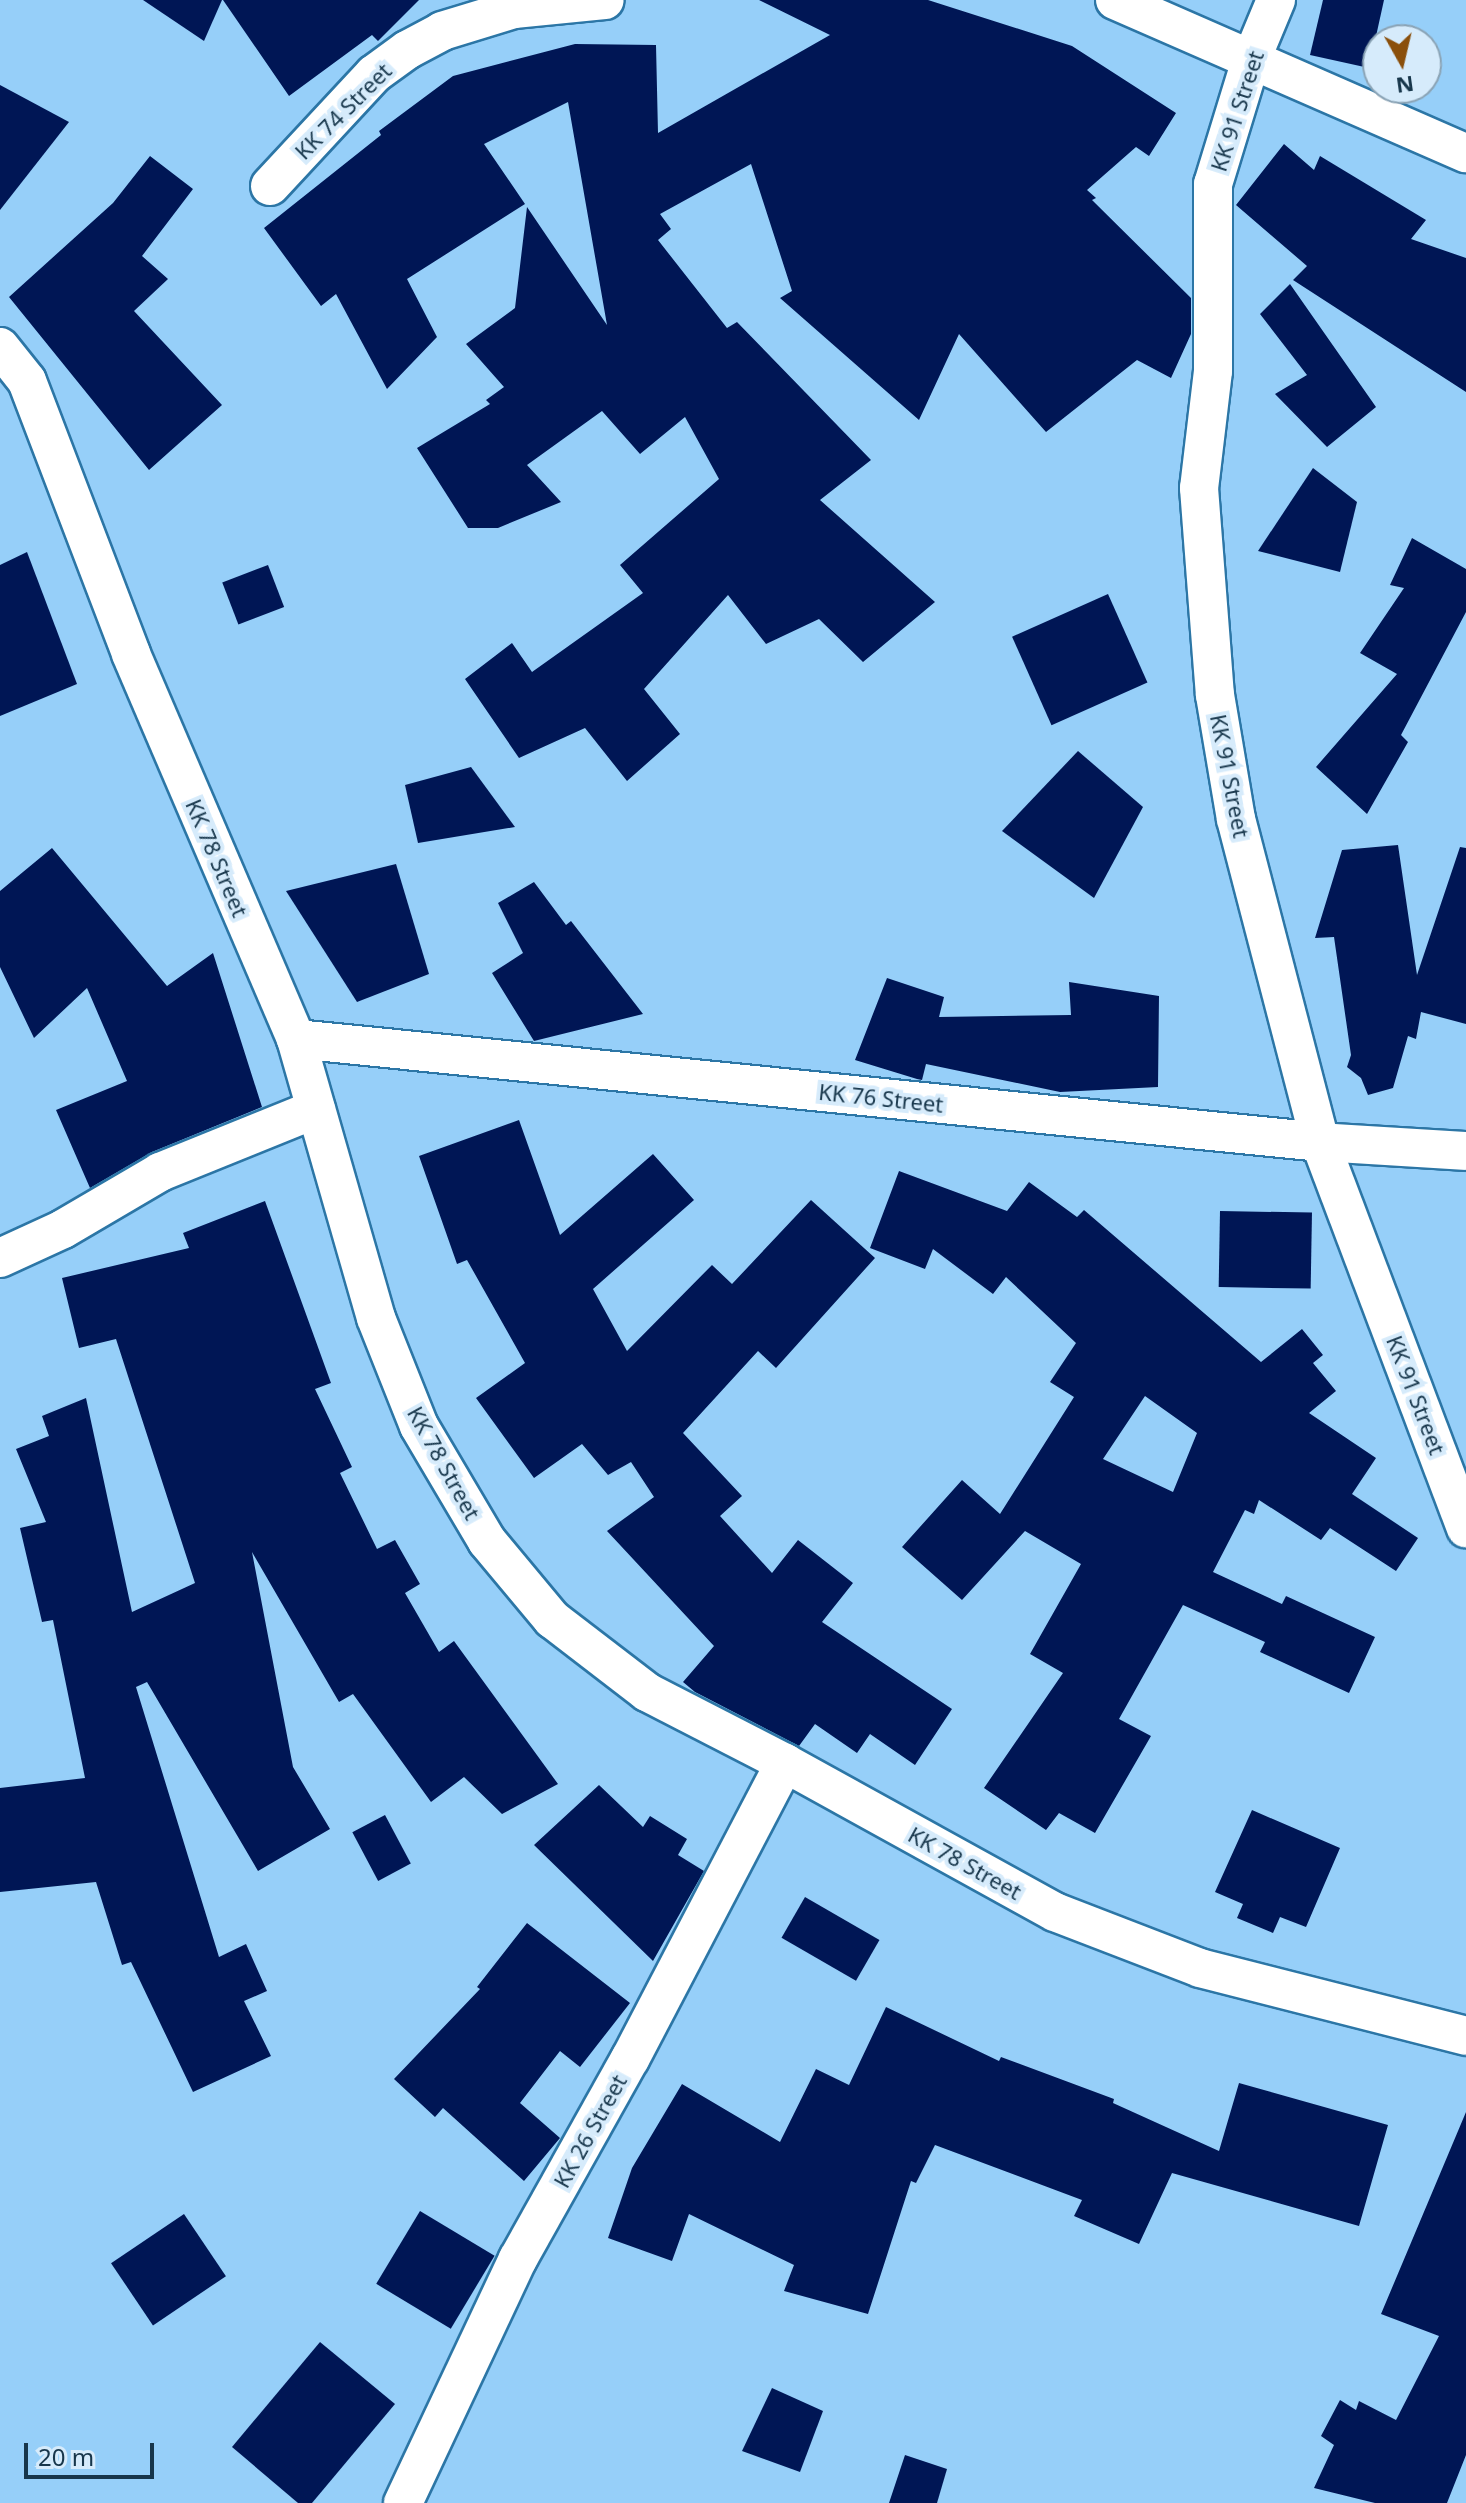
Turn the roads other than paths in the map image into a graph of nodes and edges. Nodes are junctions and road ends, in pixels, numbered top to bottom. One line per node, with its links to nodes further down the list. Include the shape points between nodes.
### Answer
1 (605, 0): 6 (street, KK 74 Street, via 514,9 442,31 407,50 374,74)
2 (1115, 0): 4 (street)
3 (1276, 0): 4 (street, KK 91 Street)
4 (1251, 60): 5 (street); 10 (street, KK 91 Street, via 1213,184 1213,371 1199,488 1203,579 1236,819)
5 (1466, 153)
6 (270, 186)
7 (0, 347): 8 (street, KK 78 Street, via 27,381 131,654)
8 (296, 1039): 9 (street, KK 78 Street); 10 (street, KK 76 Street)
9 (316, 1109): 12 (street, via 160,1172 63,1229); 14 (street, KK 78 Street, via 376,1318 419,1426 487,1541 552,1619 647,1692)
10 (1320, 1142): 11 (street, KK 76 Street); 13 (street, KK 91 Street)
11 (1466, 1151)
12 (0, 1258)
13 (1466, 1528)
14 (785, 1763): 15 (street, KK 78 Street, via 1055,1912 1200,1968); 16 (street, KK 26 Street, via 518,2259)
15 (1466, 2036)
16 (403, 2503)

